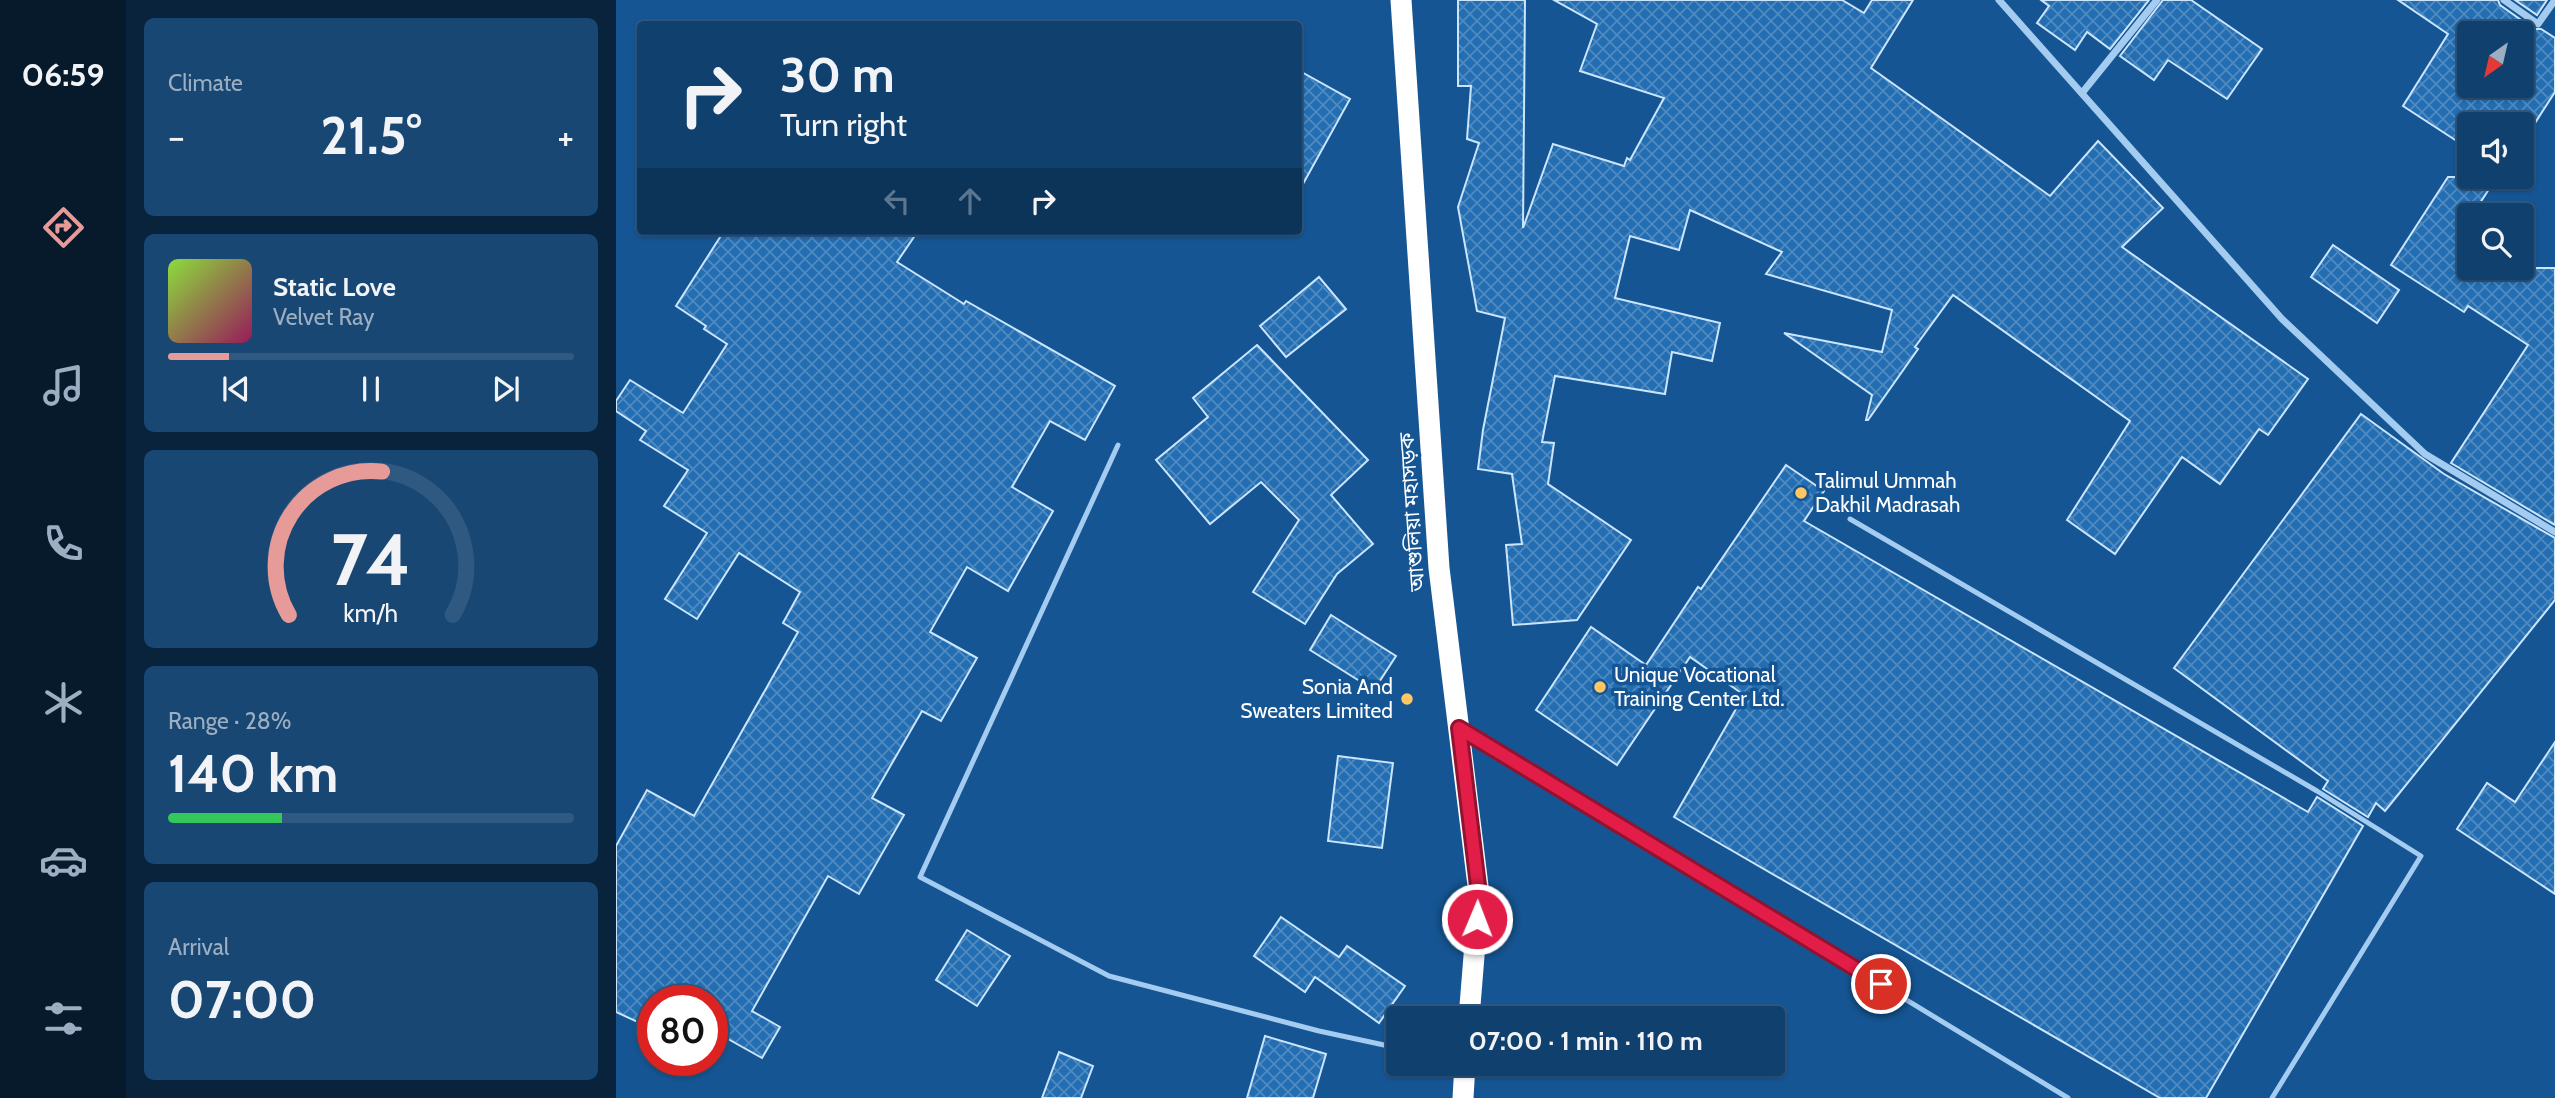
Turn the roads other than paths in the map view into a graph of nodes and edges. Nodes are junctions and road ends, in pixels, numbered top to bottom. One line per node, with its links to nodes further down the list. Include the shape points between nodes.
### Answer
1 (1401, 0): 10 (highway, আশুলিয়া মহাসড়ক, via 1440,568)
2 (2000, 0): 6 (street)
3 (2157, 0): 6 (street)
4 (2504, 0): 5 (street, via 2538,24)
5 (2555, 0)
6 (2082, 93): 9 (street, via 2283,319 2425,454)
7 (1118, 445): 12 (lane, via 920,877 1109,976)
8 (1850, 519): 16 (lane, via 2421,856)
9 (2555, 533)
10 (1459, 728): 11 (highway, আশুলিয়া মহাসড়ক, via 1479,894); 15 (lane)
11 (1470, 1006)
12 (1386, 1045)
13 (1464, 1076): 14 (highway)
14 (1462, 1098)
15 (2068, 1098)
16 (2272, 1098)

